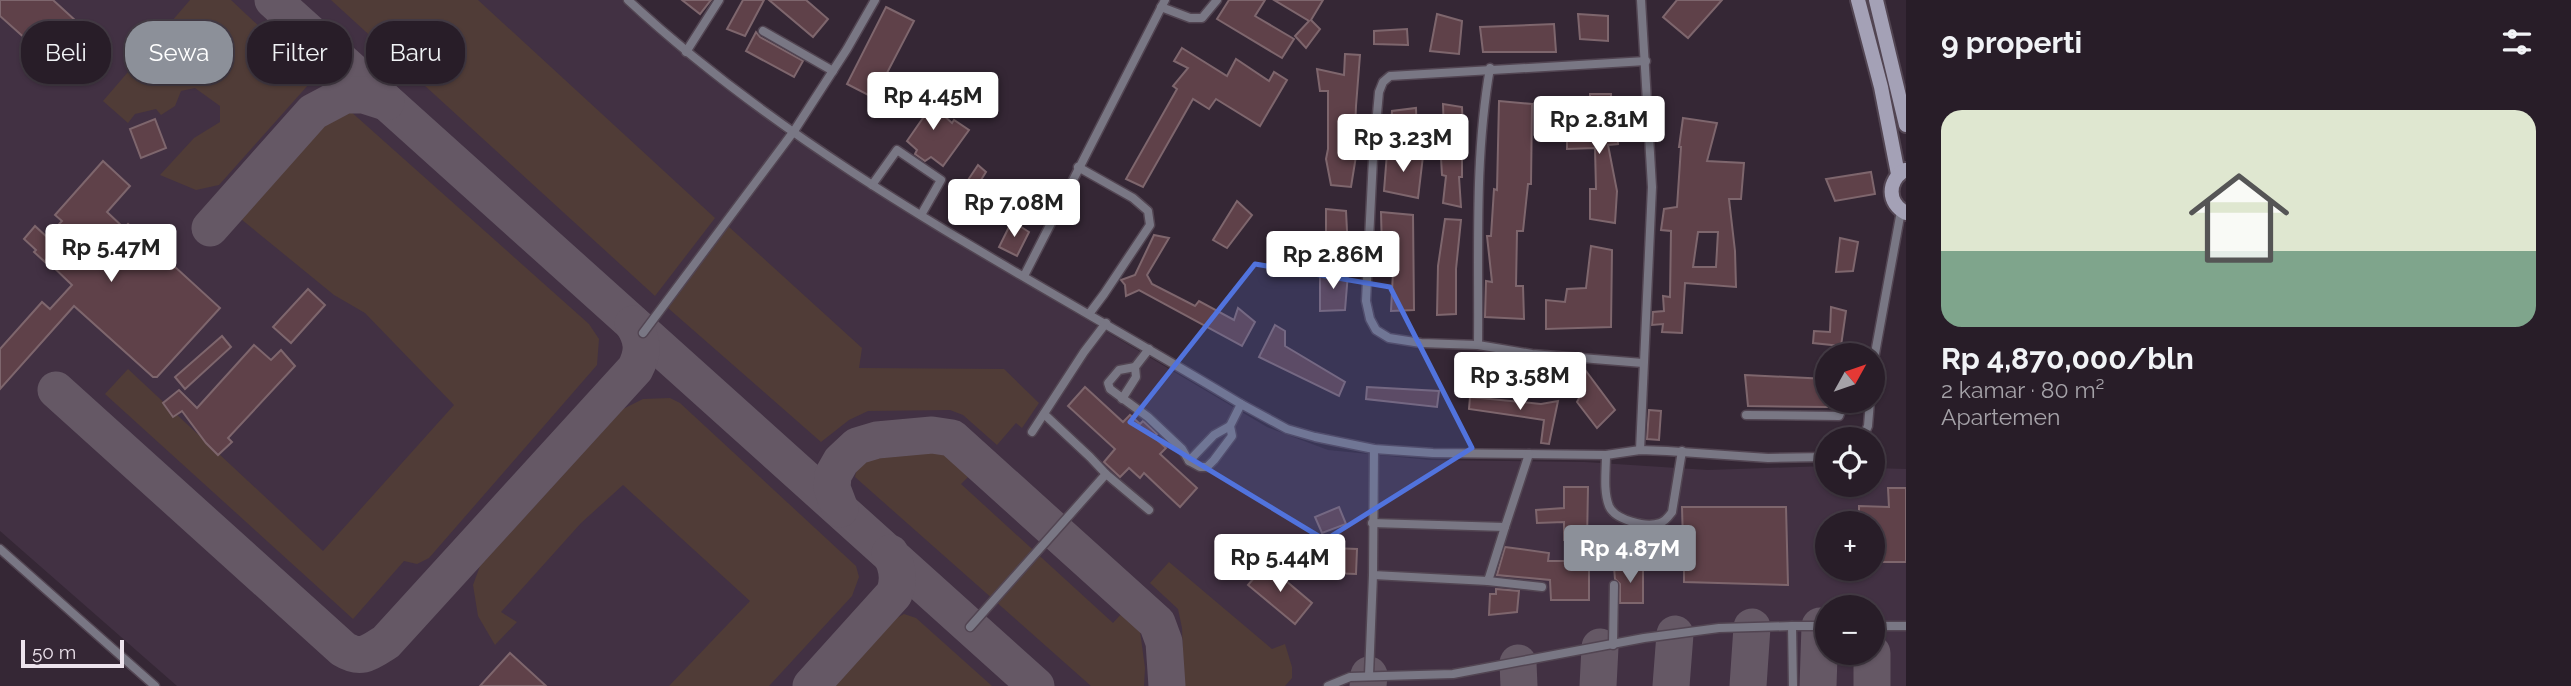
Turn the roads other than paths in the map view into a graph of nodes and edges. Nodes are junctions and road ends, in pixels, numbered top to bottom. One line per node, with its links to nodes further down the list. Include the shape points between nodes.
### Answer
1 (628, 0): 10 (lane)
2 (719, 0): 10 (lane)
3 (875, 0): 13 (lane)
4 (1217, 0): 8 (lane, via 1202,18 1190,18)
5 (1641, 0): 11 (lane)
6 (1858, 0): 17 (street)
7 (1875, 1): 14 (street)
8 (1163, 4): 16 (lane)
9 (763, 31): 13 (lane)
10 (686, 52): 15 (lane)
11 (1646, 61): 12 (lane); 28 (lane, via 1652,187)
12 (1490, 68): 26 (lane, via 1480,166); 26 (lane, via 1390,76 1383,82 1373,158 1366,301 1372,324 1389,338)
13 (833, 71): 15 (lane)
14 (1906, 125)
15 (794, 131): 18 (lane); 24 (lane)
16 (1078, 167): 21 (lane); 22 (lane, via 1133,198 1148,211 1150,225)
17 (1902, 172): 19 (street, via 1892,183 1891,193)
18 (872, 185): 20 (lane); 20 (lane, via 897,150 941,180)
19 (1904, 212): 25 (lane)
20 (921, 215): 21 (lane)
21 (1024, 276): 22 (lane)
22 (1089, 314): 23 (lane)
23 (1105, 323): 27 (lane); 33 (lane)
24 (643, 333)
25 (1878, 343)
26 (1478, 345): 28 (lane)
27 (1149, 349): 29 (lane); 31 (lane)
28 (1643, 363): 38 (lane)
29 (1135, 367): 30 (lane, via 1136,377); 30 (lane, via 1119,370 1108,383)
30 (1122, 399): 43 (lane, via 1148,417)
31 (1241, 404): 35 (lane); 37 (lane, via 1287,429)
32 (1840, 413): 34 (lane)
33 (1044, 414): 36 (lane); 44 (lane)
34 (1746, 415)
35 (1230, 426): 43 (lane, via 1214,435); 43 (lane, via 1232,436 1207,467)
36 (1031, 432)
37 (1374, 449): 40 (lane); 46 (lane)
38 (1640, 450): 39 (lane); 41 (lane)
39 (1682, 451): 41 (lane, via 1672,512 1659,524 1614,513 1606,489); 42 (lane)
40 (1529, 454): 41 (lane); 47 (lane)
41 (1606, 455)
42 (1815, 457)
43 (1189, 461)
44 (1106, 474): 45 (lane); 53 (lane)
45 (1149, 510)
46 (1372, 523): 47 (lane); 49 (lane)
47 (1505, 527): 50 (lane)
48 (0, 548): 60 (lane)
49 (1373, 575): 50 (lane); 59 (lane)
50 (1488, 581): 52 (lane)
51 (1614, 585): 58 (lane)
52 (1542, 587)
53 (970, 626)
54 (1793, 626): 55 (lane); 58 (lane, via 1719,628); 62 (lane)
55 (1815, 626)
56 (1885, 626): 57 (lane)
57 (1906, 626)
58 (1613, 645): 59 (lane, via 1453,674)
59 (1369, 675): 61 (lane)
60 (155, 686)
61 (1328, 686)
62 (1793, 686)

